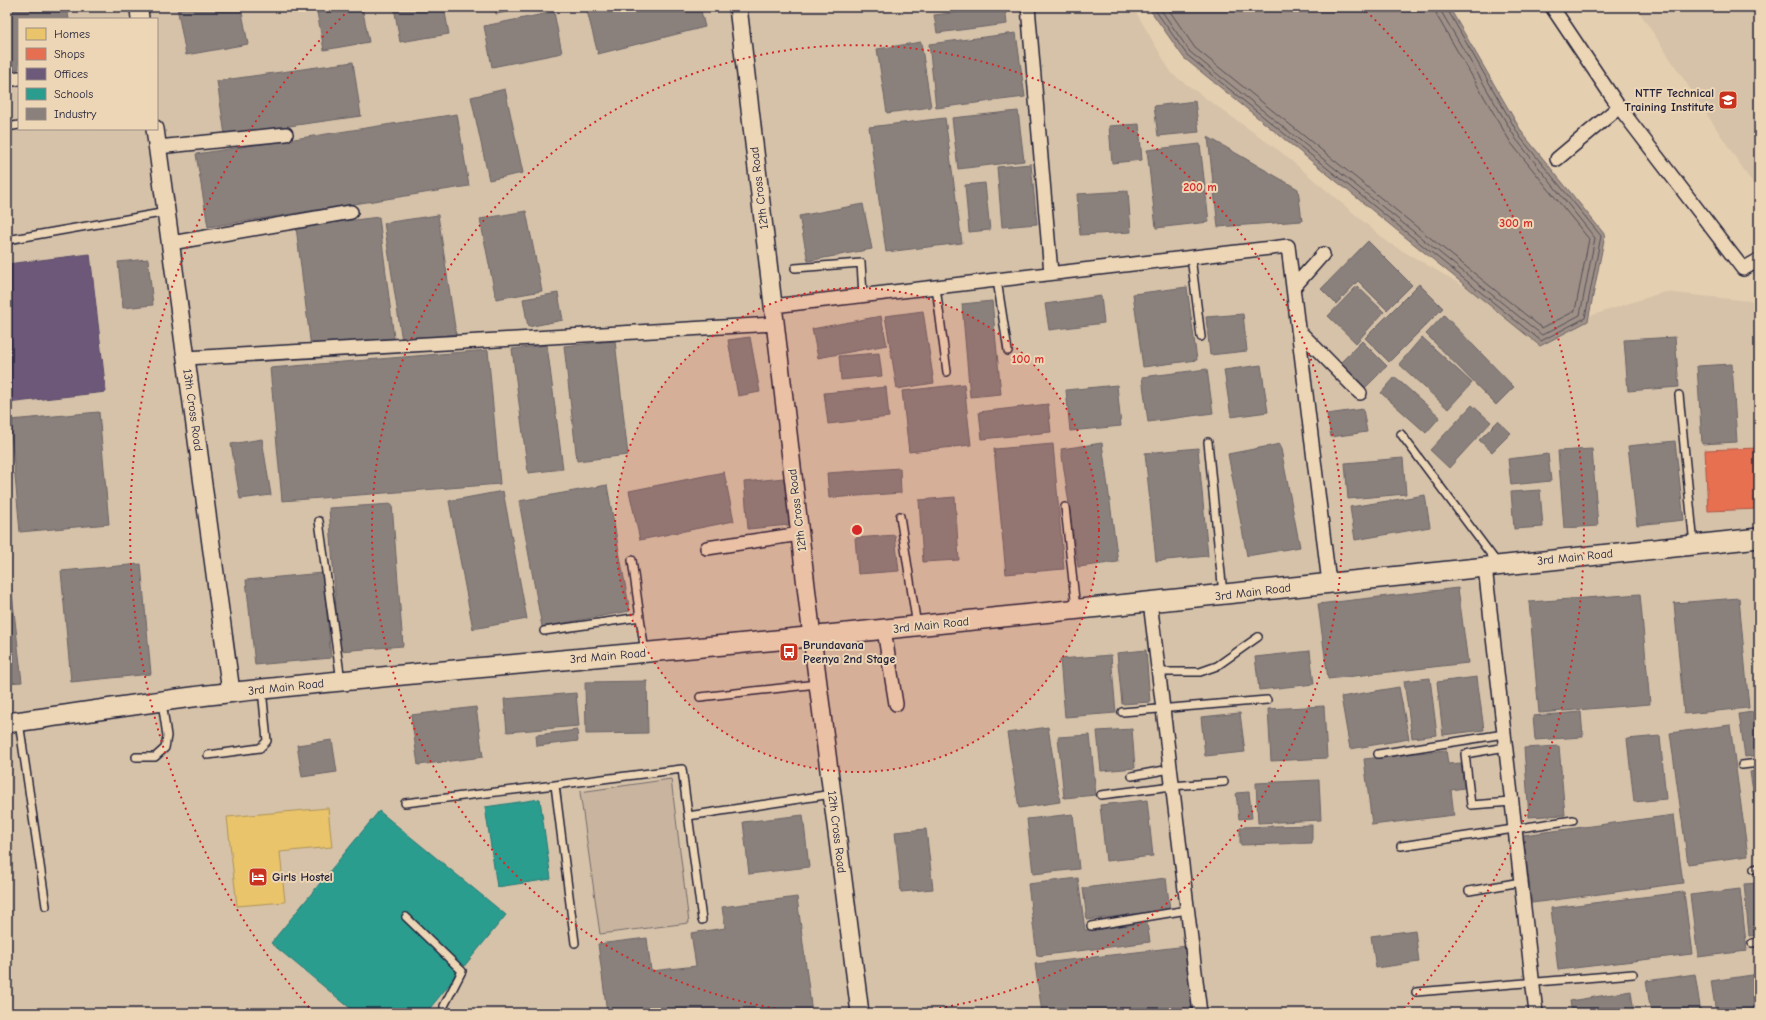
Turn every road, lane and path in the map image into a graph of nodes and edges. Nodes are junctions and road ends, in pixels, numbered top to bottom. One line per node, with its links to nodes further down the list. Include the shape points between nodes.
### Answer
1 (139, 7): 5 (street)
2 (738, 7): 28 (street, 12th Cross Road)
3 (1028, 7): 23 (street)
4 (1552, 7): 8 (street)
5 (140, 18)
6 (18, 78): 7 (street)
7 (7, 80)
8 (1619, 107): 14 (street); 21 (street, via 1743,269)
9 (18, 125): 10 (lane)
10 (7, 127)
11 (155, 130): 13 (street, 13th Cross Road)
12 (286, 134): 13 (street)
13 (158, 147): 15 (street, 13th Cross Road)
14 (1557, 159)
15 (167, 212): 17 (lane); 18 (street, 13th Cross Road)
16 (351, 212): 18 (street)
17 (7, 240)
18 (171, 243): 33 (street, 13th Cross Road)
19 (1323, 254): 26 (street)
20 (1191, 257): 23 (street); 26 (street, via 1288,246); 31 (lane)
21 (1759, 260)
22 (796, 268): 27 (lane, via 861,263)
23 (1051, 273): 24 (street)
24 (997, 280): 25 (street); 32 (lane)
25 (936, 287): 27 (street); 34 (lane)
26 (1293, 288): 30 (street)
27 (863, 295): 28 (street)
28 (773, 306): 29 (street, 12th Cross Road)
29 (775, 324): 33 (street); 42 (street, 12th Cross Road)
30 (1298, 330): 35 (street); 48 (street)
31 (1201, 337)
32 (1008, 351)
33 (186, 358): 63 (street, 13th Cross Road)
34 (947, 372)
35 (1360, 392)
36 (1679, 395): 44 (lane)
37 (1401, 434): 47 (lane)
38 (1208, 442): 49 (lane)
39 (1065, 507): 51 (lane)
40 (900, 516): 53 (lane)
41 (318, 521): 60 (lane)
42 (800, 534): 45 (street); 56 (street, 12th Cross Road)
43 (1759, 538): 44 (main road, 3rd Main Road)
44 (1694, 545): 47 (main road, 3rd Main Road)
45 (707, 548)
46 (632, 560): 52 (lane)
47 (1492, 566): 48 (main road, 3rd Main Road); 71 (street)
48 (1329, 583): 49 (main road, 3rd Main Road)
49 (1224, 597): 50 (main road, 3rd Main Road)
50 (1150, 602): 51 (main road, 3rd Main Road); 59 (street)
51 (1076, 610): 53 (main road, 3rd Main Road)
52 (640, 617): 55 (lane); 58 (lane)
53 (917, 626): 54 (main road, 3rd Main Road)
54 (884, 630): 56 (main road, 3rd Main Road); 67 (street)
55 (544, 632)
56 (812, 637): 58 (main road, 3rd Main Road); 61 (street, 12th Cross Road)
57 (1258, 637): 59 (lane, via 1217,666 1200,672)
58 (645, 653): 60 (main road, 3rd Main Road)
59 (1158, 672): 68 (street)
60 (342, 681): 62 (main road, 3rd Main Road)
61 (818, 684): 64 (lane); 83 (street, 12th Cross Road)
62 (262, 689): 63 (main road, 3rd Main Road); 74 (lane, via 267,741 260,748)
63 (231, 692): 66 (main road, 3rd Main Road)
64 (700, 697)
65 (1267, 700): 68 (lane)
66 (162, 701): 70 (main road, 3rd Main Road); 75 (lane, via 167,736 166,748 155,757)
67 (896, 704)
68 (1163, 709): 69 (lane); 78 (street)
69 (1122, 712)
70 (13, 722): 93 (lane)
71 (1504, 734): 72 (street); 73 (lane)
72 (1506, 747): 85 (street); 85 (lane, via 1465,754 1471,805)
73 (1378, 754)
74 (208, 755)
75 (136, 757)
76 (1759, 763): 77 (lane)
77 (1742, 766)
78 (1170, 768): 79 (lane); 82 (street)
79 (1132, 776)
80 (1224, 782): 82 (lane)
81 (555, 785): 86 (lane); 87 (lane, via 682,769); 98 (lane)
82 (1172, 786): 84 (lane); 94 (street)
83 (832, 794): 87 (lane); 103 (street, 12th Cross Road)
84 (1101, 795)
85 (1512, 802): 89 (street)
86 (404, 803)
87 (688, 816): 96 (lane)
88 (1573, 820): 89 (lane)
89 (1515, 828): 90 (lane); 91 (street)
90 (1401, 846)
91 (1521, 882): 92 (lane); 100 (street)
92 (1469, 891)
93 (46, 906)
94 (1188, 910): 97 (lane); 104 (street)
95 (406, 917): 102 (lane, via 462,971 444,1006)
96 (702, 920)
97 (1091, 926)
98 (576, 944)
99 (1633, 974): 100 (lane)
100 (1533, 984): 101 (lane); 105 (street)
101 (1416, 992)
102 (444, 1013)
103 (860, 1013)
104 (1200, 1013)
105 (1536, 1013)

